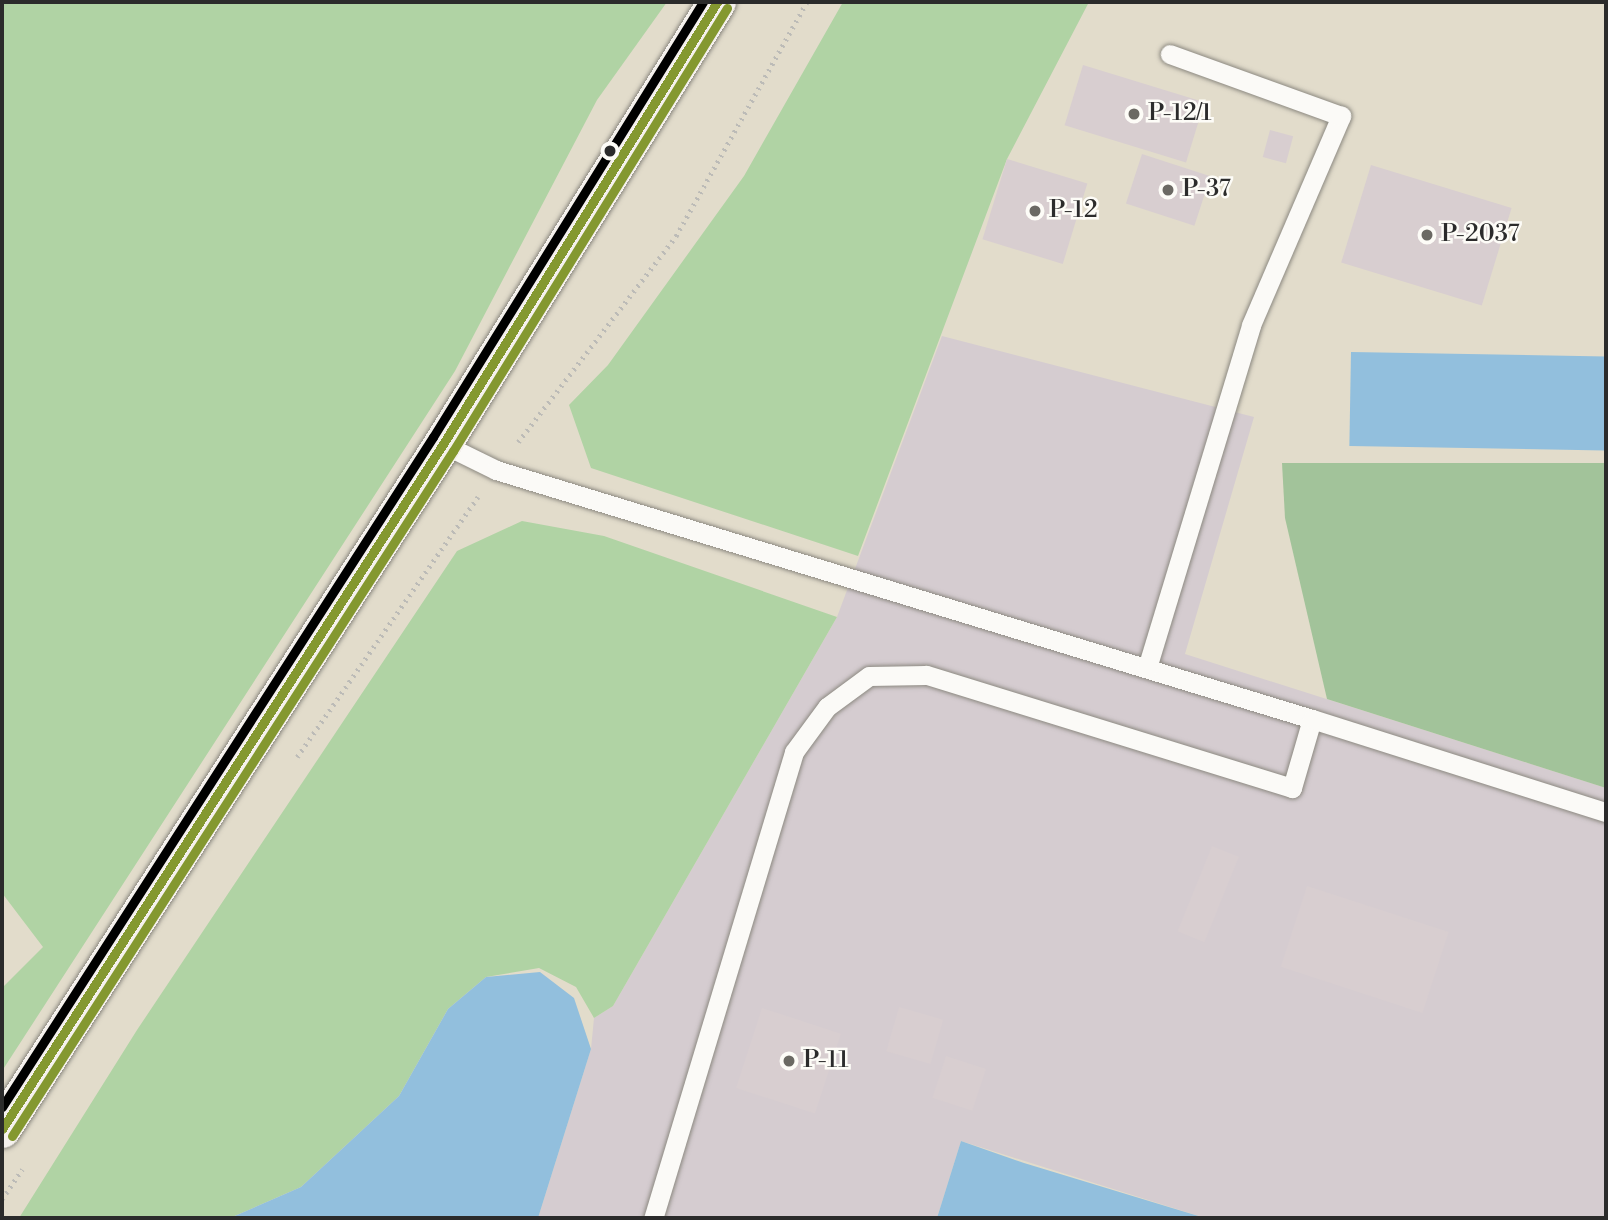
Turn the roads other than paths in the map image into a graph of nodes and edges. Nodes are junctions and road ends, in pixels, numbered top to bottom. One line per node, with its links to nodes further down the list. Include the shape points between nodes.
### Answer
1 (717, 2): 3 (main road)
2 (1170, 54): 4 (lane, via 1341,116 1251,325)
3 (443, 444): 4 (lane, via 496,470); 7 (main road)
4 (1147, 668): 5 (lane)
5 (1312, 719): 6 (lane); 8 (lane, via 1292,788 926,675 869,676 827,707 794,752)
6 (1606, 812)
7 (2, 1129)
8 (653, 1218)

